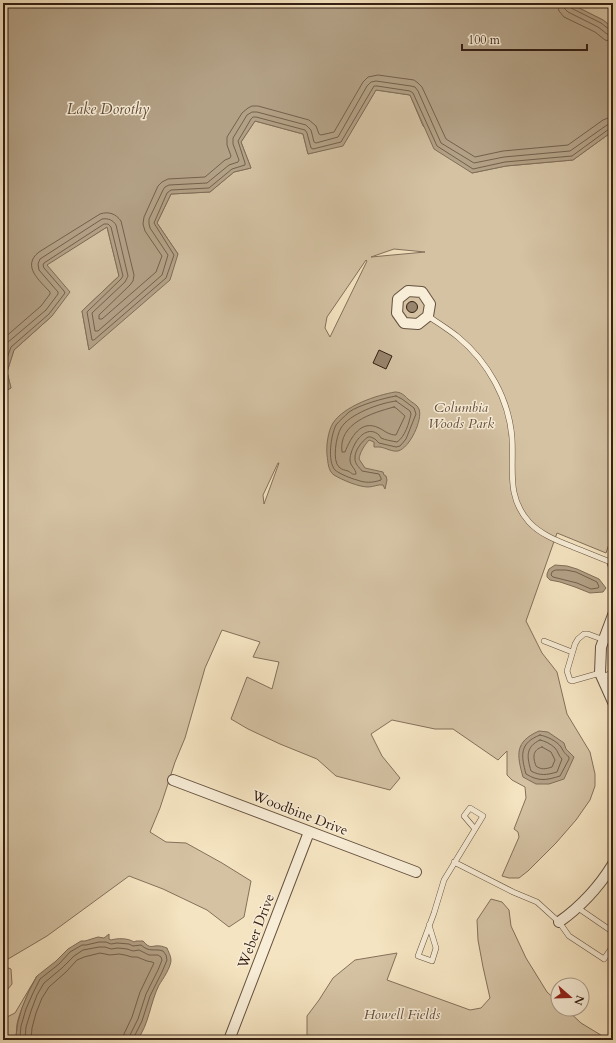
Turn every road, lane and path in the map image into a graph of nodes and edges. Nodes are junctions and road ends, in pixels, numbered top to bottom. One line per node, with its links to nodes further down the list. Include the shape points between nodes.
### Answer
1 (428, 316): 2 (lane, via 467,345 495,382 511,431 513,489 518,506 526,518 536,529 550,538)
2 (613, 563)
3 (613, 614): 4 (street)
4 (604, 640): 6 (lane, via 584,634 578,639); 8 (street, via 601,647)
5 (544, 641): 6 (lane)
6 (572, 652): 8 (lane, via 567,671 570,680)
7 (613, 672): 8 (lane)
8 (601, 675): 9 (street)
9 (613, 702)
10 (173, 780): 12 (street, Woodbine Drive)
11 (475, 829): 13 (lane)
12 (309, 832): 15 (street, Woodbine Drive); 21 (street, Weber Drive)
13 (454, 862): 17 (lane, via 537,902); 18 (lane, via 444,880)
14 (613, 864): 16 (street)
15 (416, 872)
16 (578, 908): 17 (street); 19 (lane)
17 (559, 922): 20 (lane, via 569,936 604,959)
18 (429, 925): 18 (lane, via 418,956 432,961 436,948)
19 (613, 932)
20 (613, 946)
21 (229, 1040)

